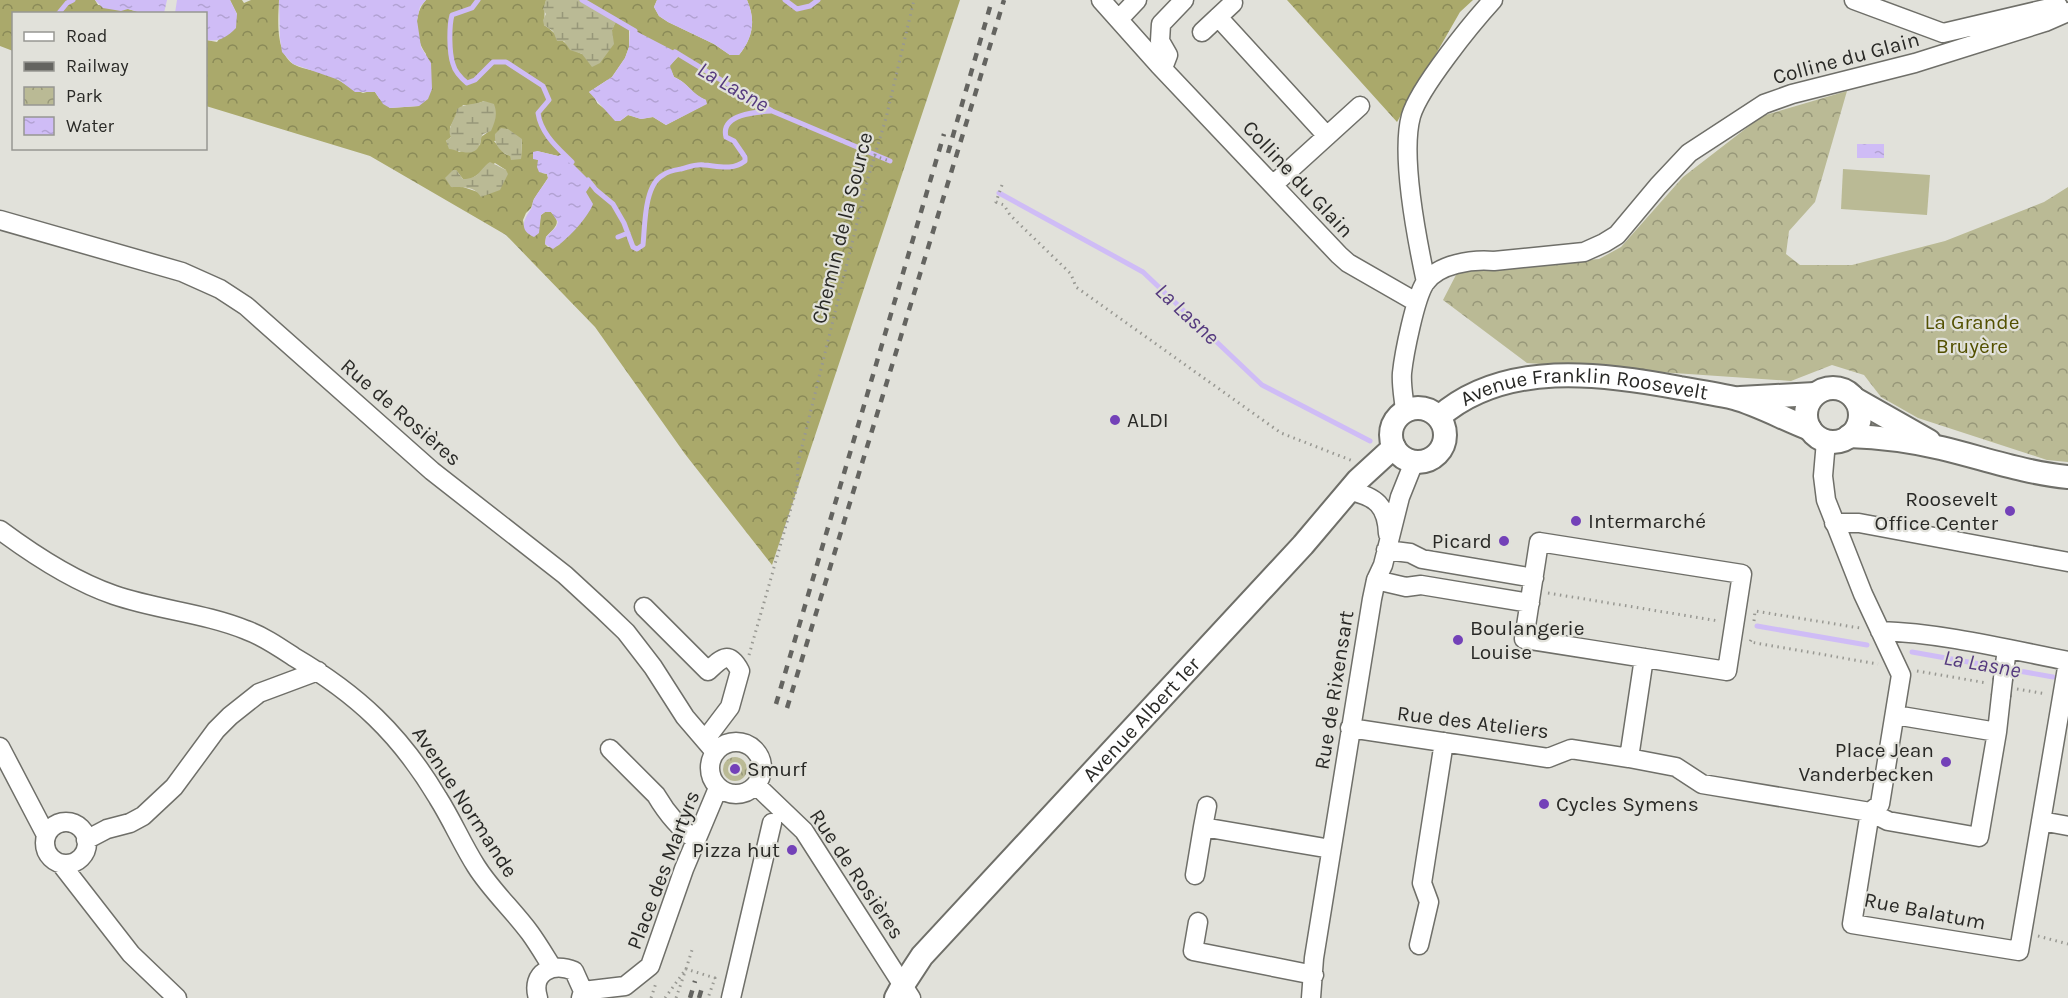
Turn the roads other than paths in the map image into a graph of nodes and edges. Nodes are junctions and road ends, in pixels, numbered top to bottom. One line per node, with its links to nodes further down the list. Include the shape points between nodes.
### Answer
1 (1101, 0): 10 (street, Colline du Glain)
2 (1137, 0): 10 (street)
3 (1184, 0): 12 (street, via 1161,24 1160,40 1168,55)
4 (1493, 0): 17 (street, via 1476,17 1417,100 1411,117 1407,149)
5 (1854, 0): 7 (street, via 1944,33)
6 (1233, 3): 9 (street)
7 (2068, 3)
8 (2068, 12): 17 (street, Colline du Glain, via 1915,63 1764,104 1689,153 1617,235 1584,252 1455,264)
9 (1218, 17): 11 (street); 14 (street)
10 (1119, 19): 12 (street, Colline du Glain)
11 (1202, 32)
12 (1163, 68): 15 (street, Colline du Glain)
13 (1360, 106): 14 (street)
14 (1327, 136): 15 (street)
15 (1273, 185): 18 (street, Colline du Glain, via 1348,263)
16 (0, 220): 47 (street, Rue de Rosières, via 182,272 246,306 432,471 566,575 611,617)
17 (1425, 282): 18 (street)
18 (1416, 302): 22 (street, via 1402,375)
19 (1815, 394): 20 (main road, Avenue Franklin Roosevelt); 21 (main road, via 1836,387); 24 (main road, via 1806,417)
20 (1736, 399): 23 (main road, Avenue Franklin Roosevelt, via 1654,383 1586,375 1552,376 1518,379 1481,391); 24 (main road, Avenue Franklin Roosevelt)
21 (1855, 399): 25 (main road, via 1860,412 1858,425); 27 (main road)
22 (1405, 411): 23 (main road, via 1423,408); 26 (main road, via 1392,426)
23 (1439, 417): 28 (main road, via 1445,428 1445,442 1433,459)
24 (1818, 435): 25 (main road, via 1834,442); 31 (street, Rue Balatum, via 1826,500)
25 (1849, 436): 27 (main road)
26 (1394, 447): 28 (main road); 30 (main road, Avenue Albert 1er)
27 (1941, 448): 29 (main road)
28 (1414, 462): 33 (street, Rue de Rixensart)
29 (2068, 477)
30 (1349, 491): 33 (street, Rue de Rixensart, via 1365,494 1377,502 1387,519); 72 (main road, Avenue Albert 1er, via 922,956)
31 (1834, 523): 34 (street, via 1859,523); 38 (street, Rue Balatum)
32 (0, 530): 42 (street, Avenue Normande, via 29,552 114,595 190,612 246,630)
33 (1387, 545): 35 (street, Rue de Rixensart); 36 (street)
34 (2068, 562)
35 (1376, 580): 36 (street, via 1406,587); 44 (street, Rue de Rixensart)
36 (1532, 591): 40 (street, via 1524,639); 40 (street, via 1539,542 1742,574 1727,671)
37 (644, 607): 47 (street, via 708,671 726,657 740,671 730,707)
38 (1880, 631): 39 (street); 43 (street, Rue Balatum, via 1901,675)
39 (2007, 649): 41 (street); 45 (street)
40 (1644, 658): 50 (street)
41 (2068, 662): 57 (street, Rue Balatum)
42 (318, 671): 62 (street, via 259,693 230,716 174,787 143,816); 70 (street, Avenue Normande, via 344,688 390,731 439,798 477,868)
43 (1894, 715): 45 (street); 56 (street, Rue Balatum, via 1880,804)
44 (1350, 728): 46 (street, Rue des Ateliers); 65 (street, Rue de Rixensart)
45 (1997, 732): 56 (street, via 1979,837 1888,821)
46 (1444, 742): 50 (street, Rue des Ateliers, via 1548,758 1572,749); 69 (street, via 1422,883 1429,902)
47 (710, 746): 52 (street, via 739,742 752,747 760,758 762,772); 53 (street, via 710,774)
48 (0, 747): 51 (street)
49 (610, 749): 64 (street)
50 (1629, 758): 56 (street, Rue des Ateliers, via 1676,767 1702,784)
51 (7, 776): 55 (street)
52 (756, 785): 53 (street, via 736,794); 72 (street, Rue de Rosières, via 804,831)
53 (718, 788): 64 (street, Place des Martyrs)
54 (1207, 806): 61 (street)
55 (34, 810): 58 (street); 63 (street)
56 (1870, 812): 57 (street, Rue Balatum, via 1852,924 2019,951)
57 (2041, 821): 60 (street)
58 (61, 823): 62 (street, via 74,824); 63 (street)
59 (772, 823): 76 (street)
60 (2068, 826)
61 (1203, 827): 65 (street); 67 (street)
62 (83, 834): 66 (street, via 85,852)
63 (46, 836): 66 (street, via 47,853 55,861)
64 (696, 840): 73 (street, Place des Martyrs, via 650,966 625,986)
65 (1331, 849): 71 (street, Rue de Rixensart, via 1314,958)
66 (69, 862): 74 (street, via 90,904 131,954)
67 (1195, 875)
68 (1197, 922): 71 (street, via 1193,951)
69 (1419, 945)
70 (552, 967): 73 (street, Place des Martyrs, via 574,971); 75 (street, via 537,984)
71 (1314, 989)
72 (903, 993)
73 (582, 995)
74 (177, 998)
75 (538, 998)
76 (731, 998)

